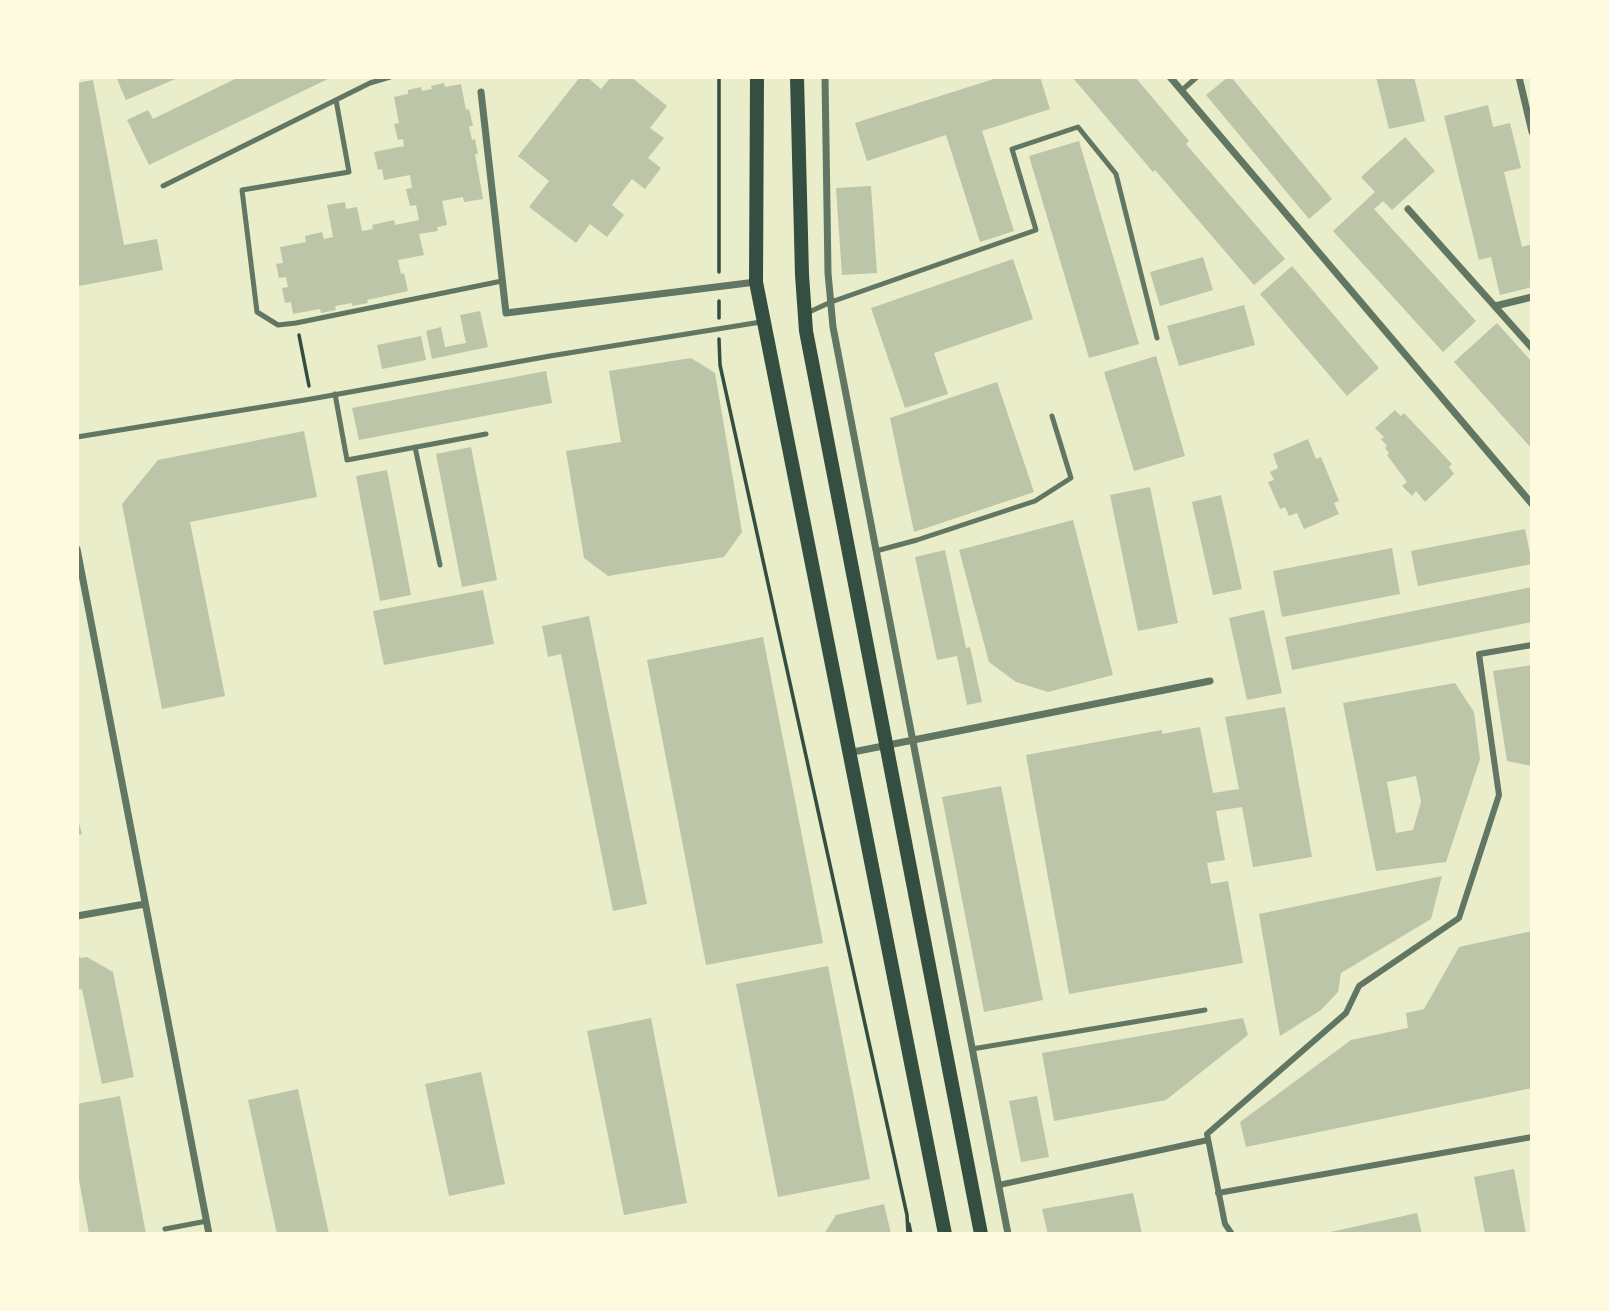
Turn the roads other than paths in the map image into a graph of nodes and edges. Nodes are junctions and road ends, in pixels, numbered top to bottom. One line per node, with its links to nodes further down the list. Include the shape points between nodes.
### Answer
1 (390, 77): 8 (lane)
2 (757, 77): 16 (main road)
3 (797, 77): 20 (main road)
4 (825, 77): 18 (street)
5 (1170, 77): 9 (street)
6 (1197, 77): 9 (lane)
7 (1519, 77): 12 (street)
8 (369, 80): 11 (lane)
9 (1181, 90): 29 (street)
10 (481, 92): 15 (street)
11 (336, 100): 13 (lane); 15 (lane, via 349,172 242,190 257,312 278,325 296,323)
12 (1532, 132)
13 (163, 186)
14 (1408, 209): 19 (street)
15 (502, 281): 16 (street, via 506,313)
16 (756, 282): 21 (main road)
17 (1532, 298): 19 (street)
18 (831, 302): 20 (lane); 22 (lane, via 1036,230 1012,149 1078,127 1116,174); 31 (street)
19 (1495, 306): 23 (street)
20 (805, 314): 36 (main road)
21 (763, 322): 24 (lane); 37 (main road)
22 (1157, 338)
23 (1532, 348)
24 (335, 394): 27 (lane); 28 (lane, via 347,460)
25 (1052, 416): 31 (lane, via 1071,478 1035,501)
26 (486, 434): 28 (lane)
27 (77, 436)
28 (415, 447): 32 (lane)
29 (1532, 505)
30 (77, 549): 38 (street)
31 (876, 551): 35 (street)
32 (440, 565)
33 (1532, 645): 43 (street, via 1479,654 1499,795 1459,918 1359,986 1346,1013 1207,1135)
34 (1210, 681): 35 (street)
35 (913, 741): 36 (street); 41 (street)
36 (887, 746): 37 (street); 50 (main road)
37 (848, 752): 49 (main road)
38 (145, 904): 39 (street); 46 (street)
39 (77, 916)
40 (1205, 1010): 41 (lane)
41 (972, 1049): 44 (street)
42 (1532, 1137): 45 (street)
43 (1208, 1140): 44 (street); 45 (street)
44 (999, 1185): 51 (street)
45 (1218, 1193): 52 (street)
46 (207, 1222): 47 (lane); 48 (street)
47 (164, 1229)
48 (209, 1234)
49 (945, 1234)
50 (981, 1234)
51 (1008, 1234)
52 (1232, 1234)

